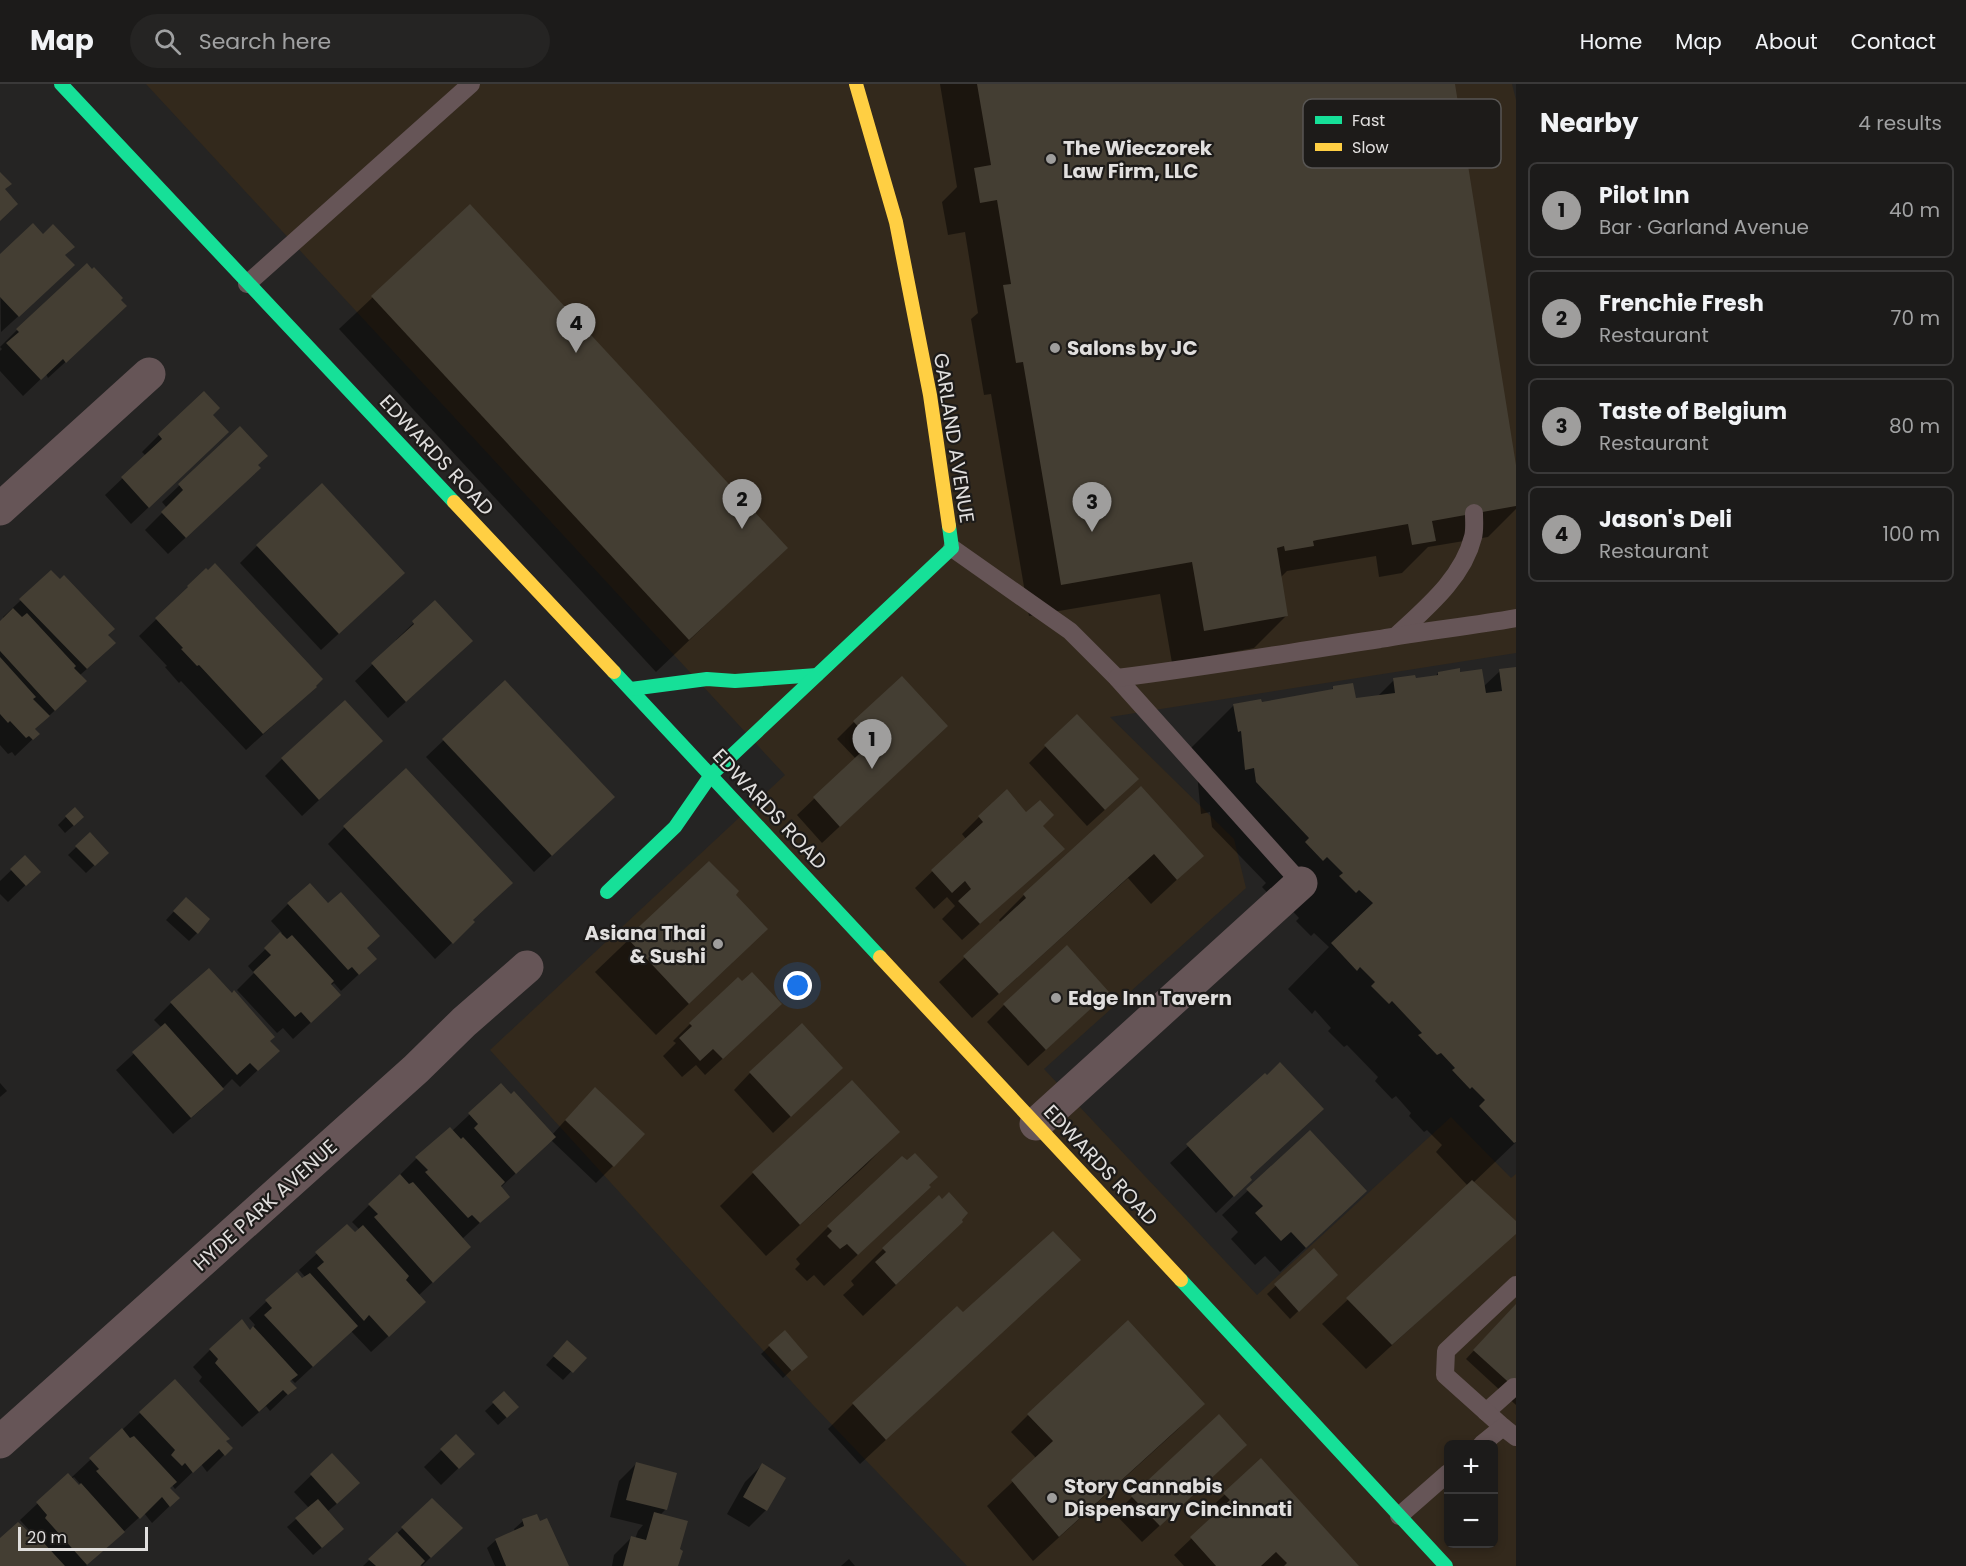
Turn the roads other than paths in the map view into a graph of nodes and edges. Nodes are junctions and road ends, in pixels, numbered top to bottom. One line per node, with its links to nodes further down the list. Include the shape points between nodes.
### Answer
1 (61, 84): 4 (main road, EDWARDS ROAD)
2 (471, 84): 4 (lane)
3 (856, 84): 8 (main road, GARLAND AVENUE, via 896,222 930,395)
4 (247, 284): 13 (main road, EDWARDS ROAD)
5 (149, 374): 6 (street)
6 (0, 509)
7 (1474, 513): 10 (lane, via 1474,536 1463,564 1432,602)
8 (952, 548): 11 (main road, GARLAND AVENUE); 12 (lane, via 1070,631)
9 (1516, 618): 10 (lane)
10 (1396, 636): 12 (lane)
11 (816, 675): 13 (main road, via 735,681 707,679); 14 (main road, GARLAND AVENUE)
12 (1117, 678): 15 (lane)
13 (631, 689): 14 (main road, EDWARDS ROAD)
14 (711, 775): 16 (main road, via 675,827); 18 (main road, EDWARDS ROAD)
15 (1300, 883): 18 (street)
16 (607, 892)
17 (527, 967): 24 (street, HYDE PARK AVENUE)
18 (1035, 1124): 26 (main road, EDWARDS ROAD)
19 (1516, 1284): 21 (lane, via 1446,1351 1446,1375)
20 (1514, 1387): 21 (lane)
21 (1486, 1412): 22 (lane)
22 (1509, 1432): 23 (lane)
23 (1491, 1440)
24 (0, 1442)
25 (1444, 1477): 26 (lane)
26 (1399, 1516): 27 (main road, EDWARDS ROAD)
27 (1446, 1566)

